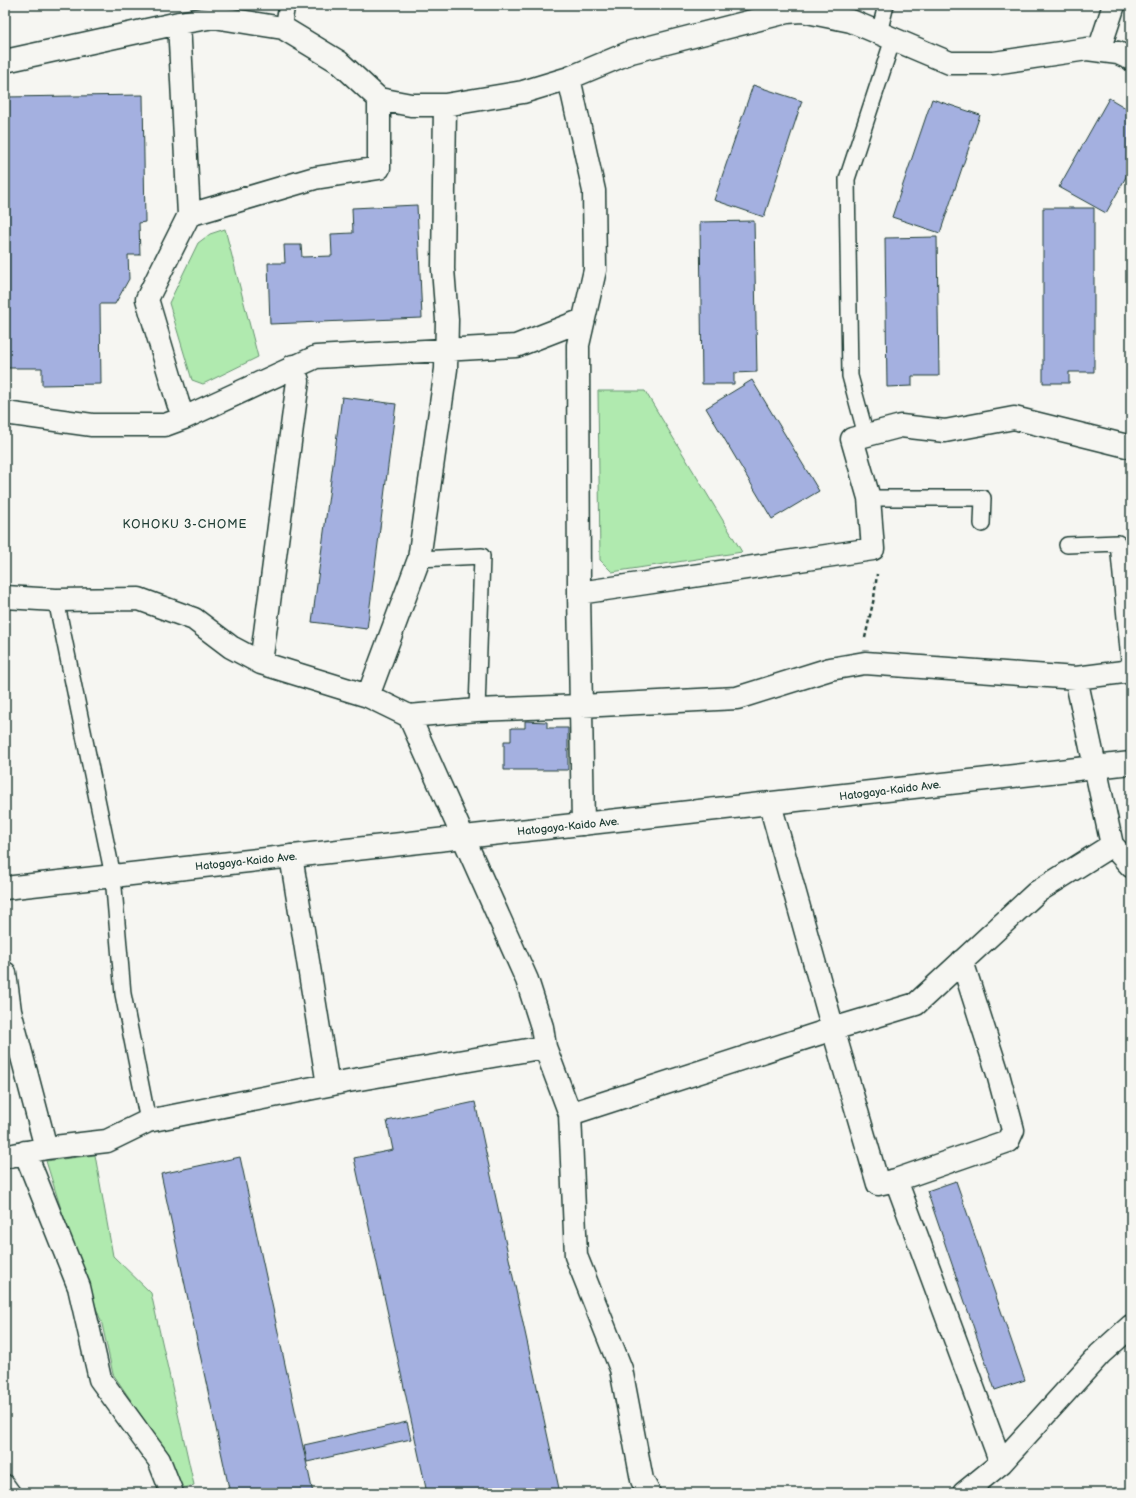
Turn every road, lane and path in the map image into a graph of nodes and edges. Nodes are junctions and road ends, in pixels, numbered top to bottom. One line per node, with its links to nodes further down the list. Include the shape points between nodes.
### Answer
1 (288, 5): 6 (lane)
2 (886, 5): 7 (lane)
3 (1114, 5): 8 (street)
4 (787, 9): 7 (street, via 851,21); 11 (street, via 631,52)
5 (179, 23): 6 (street, via 214,17); 10 (street); 14 (street)
6 (283, 28): 12 (street, via 339,62)
7 (886, 36): 8 (street, via 950,63 994,63 1087,49); 20 (lane, via 848,179 850,376)
8 (1099, 50): 9 (street)
9 (1131, 58)
10 (5, 62)
11 (569, 78): 13 (street, via 523,92); 15 (street, via 594,191 595,270)
12 (379, 99): 13 (street, via 411,105); 14 (street, via 379,168 315,178)
13 (445, 105): 16 (street, via 443,269)
14 (189, 216): 19 (street, via 147,299)
15 (583, 320): 16 (street, via 516,346); 27 (street, via 578,345)
16 (447, 350): 17 (street, via 316,356); 26 (street)
17 (293, 366): 19 (street); 30 (street, via 298,381)
18 (5, 414): 19 (street, via 92,425 166,425)
19 (184, 418)
20 (866, 435): 21 (street, via 901,426 945,431 1014,418); 22 (street, via 852,439)
21 (1131, 447)
22 (869, 498): 23 (lane, via 983,498); 25 (street)
23 (982, 524)
24 (1067, 546): 32 (lane, via 1118,542)
25 (873, 549): 27 (street); 31 (path, via 878,564 876,584)
26 (419, 559): 34 (street); 36 (lane, via 482,556)
27 (580, 593): 35 (street)
28 (5, 598): 29 (street)
29 (56, 600): 30 (street, via 139,599 194,619 230,647); 46 (lane)
30 (261, 663): 34 (street)
31 (859, 664): 33 (street); 35 (street, via 830,669 737,698)
32 (1131, 671): 33 (street)
33 (1076, 678): 39 (street)
34 (368, 696): 37 (street)
35 (581, 706): 36 (street); 41 (street)
36 (477, 710): 37 (street)
37 (409, 716): 42 (street)
38 (1131, 763): 39 (street, Hatogaya-Kaido Ave.)
39 (1095, 767): 40 (street, Hatogaya-Kaido Ave.); 43 (street)
40 (770, 804): 41 (street, Hatogaya-Kaido Ave.); 50 (street)
41 (583, 824): 42 (street, Hatogaya-Kaido Ave.)
42 (462, 837): 44 (street, Hatogaya-Kaido Ave.); 51 (street, via 527,980 542,1026)
43 (1112, 845): 45 (street); 48 (street, via 1037,892)
44 (291, 856): 46 (street, Hatogaya-Kaido Ave.); 52 (street)
45 (1131, 866)
46 (113, 876): 47 (street, Hatogaya-Kaido Ave.); 54 (lane, via 123,994)
47 (5, 888)
48 (962, 961): 50 (street, via 916,1004); 56 (street, via 1013,1130 1008,1141)
49 (5, 973): 55 (street)
50 (832, 1029): 53 (street); 56 (street, via 878,1184)
51 (545, 1048): 52 (street); 53 (street)
52 (328, 1085): 54 (street)
53 (570, 1114): 62 (street, via 576,1256 622,1369 642,1480)
54 (148, 1121): 55 (street, via 107,1141)
55 (25, 1152): 61 (street, via 79,1287 100,1379 159,1460)
56 (896, 1180): 58 (street)
57 (1131, 1326): 58 (street, via 1100,1354)
58 (1001, 1463): 63 (street)
59 (5, 1482): 60 (lane)
60 (13, 1493)
61 (172, 1493)
62 (649, 1493)
63 (964, 1493)

